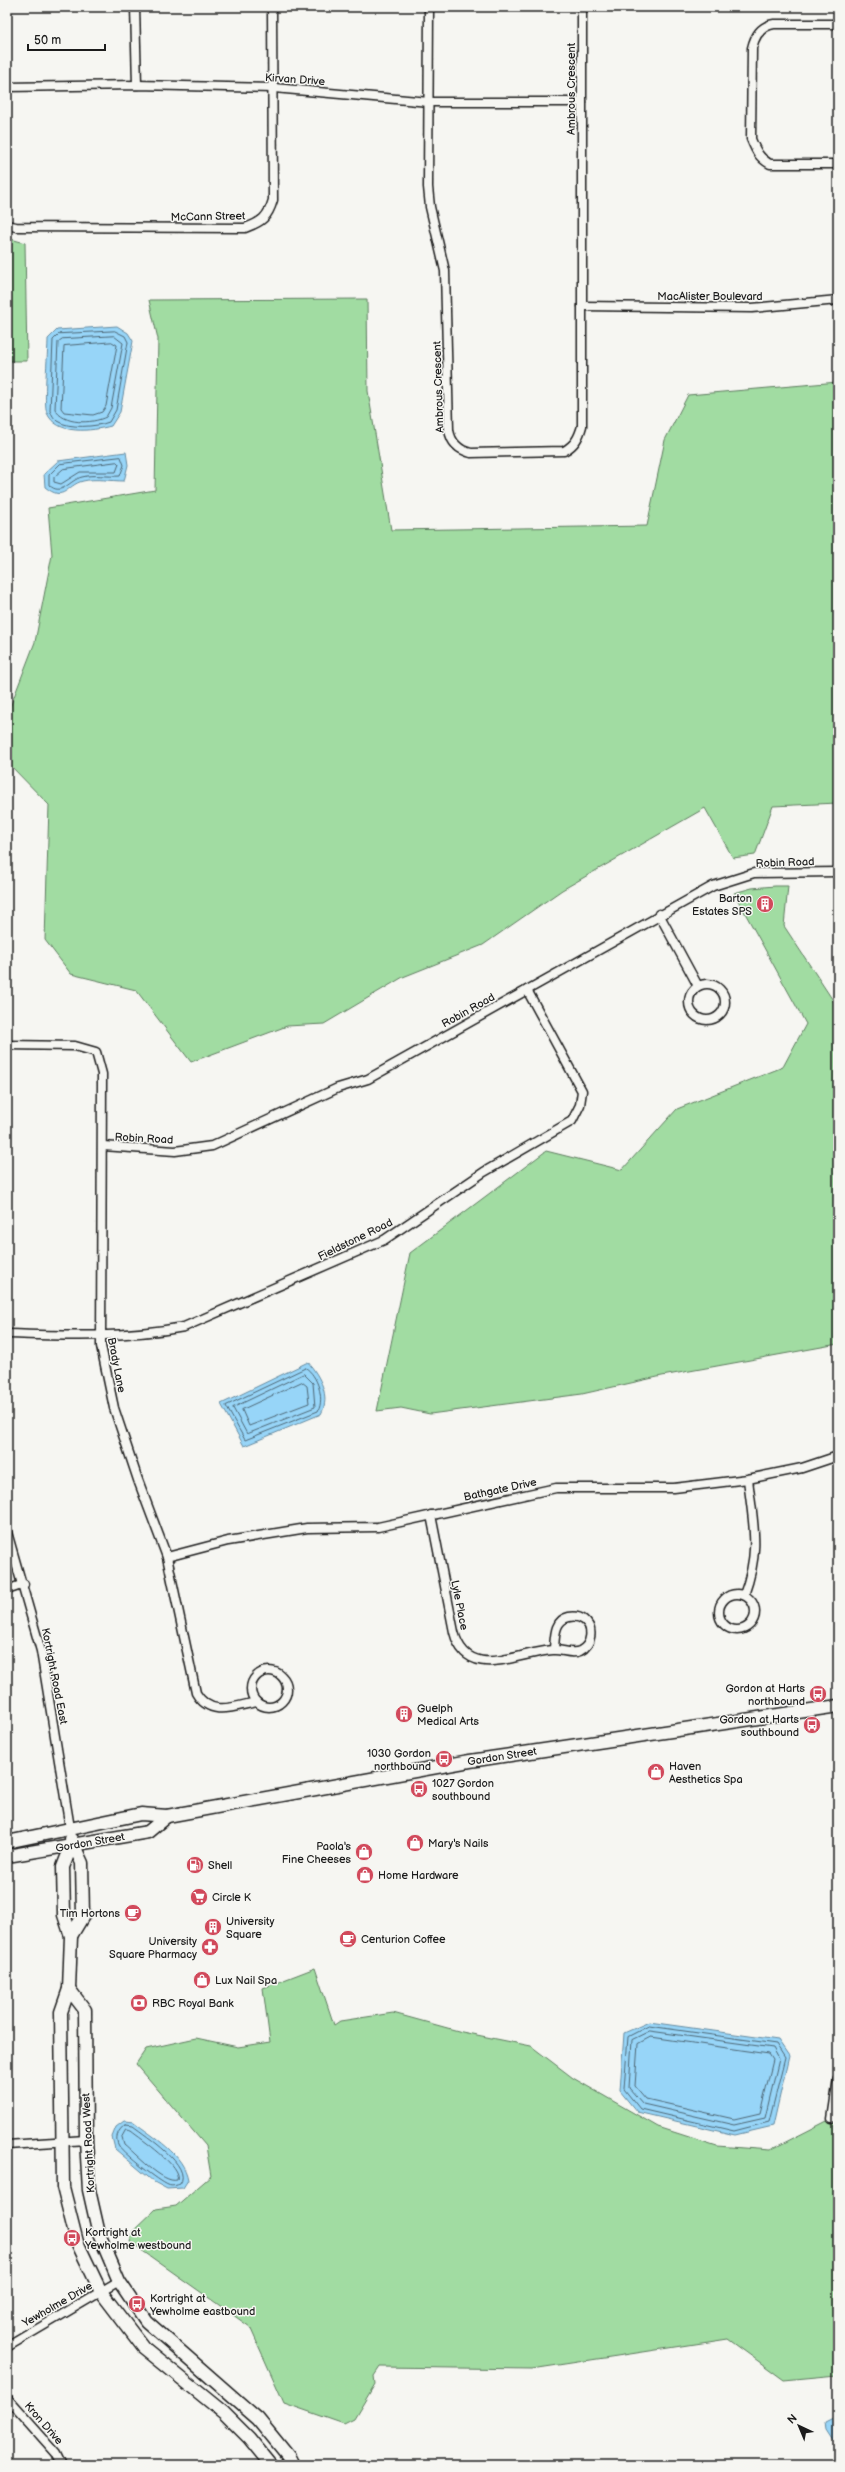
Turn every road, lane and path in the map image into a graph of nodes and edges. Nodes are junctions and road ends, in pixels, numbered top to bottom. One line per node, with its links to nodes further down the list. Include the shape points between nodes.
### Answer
1 (135, 7): 6 (street)
2 (272, 7): 8 (street, McCann Street)
3 (429, 7): 9 (street, Ambrous Crescent)
4 (582, 7): 10 (street, Ambrous Crescent)
5 (838, 24): 11 (street, via 774,24 768,25 757,34 752,48 751,139 759,156 770,164)
6 (137, 85): 7 (street, Kirvan Drive); 8 (street, Kirvan Drive)
7 (7, 87)
8 (274, 88): 9 (street, Kirvan Drive); 12 (street, McCann Street, via 273,200 269,215 260,223 245,228)
9 (429, 102): 10 (street, Kirvan Drive); 14 (street, Ambrous Crescent, via 428,186 430,207 445,271 449,430 453,443 471,453 556,452 564,451 576,442 582,426)
10 (582, 102): 14 (street, Ambrous Crescent)
11 (838, 164)
12 (7, 225)
13 (838, 300): 14 (street, MacAlister Boulevard, via 752,308)
14 (582, 306)
15 (838, 872): 16 (street, Robin Road, via 754,873 713,886)
16 (659, 914): 17 (street); 18 (street, Robin Road)
17 (698, 986): 17 (street, via 710,984 720,989 724,995 724,1007 717,1016 706,1020 696,1016 692,1011 690,995)
18 (526, 990): 20 (street, Robin Road, via 368,1079 338,1088 212,1146 175,1151); 22 (street, Fieldstone Road, via 582,1091 580,1105 572,1121 484,1172 384,1240 184,1327 157,1332)
19 (7, 1045): 20 (street, Brady Lane, via 75,1046 96,1052 102,1074)
20 (103, 1146): 22 (street, Brady Lane)
21 (7, 1334): 22 (street, Fieldstone Road)
22 (100, 1336): 27 (street, Brady Lane, via 114,1408)
23 (838, 1456): 24 (street, Bathgate Drive, via 802,1468)
24 (748, 1479): 25 (street, Bathgate Drive, via 674,1488 556,1488); 30 (street, via 754,1520 755,1554)
25 (431, 1515): 27 (street, Bathgate Drive, via 378,1527 307,1528 228,1541); 31 (street, Lyle Place, via 454,1632 460,1648 473,1658 489,1662)
26 (7, 1532): 28 (street, Kortright Road East)
27 (167, 1557): 32 (street, Brady Lane, via 194,1686 199,1698 209,1707 217,1709)
28 (24, 1584): 29 (street); 35 (street, Kortright Road East, via 41,1651)
29 (7, 1590)
30 (744, 1595): 30 (street, via 752,1603 755,1614 750,1624 739,1629 728,1627 721,1618 720,1607 727,1597)
31 (554, 1649): 31 (street, Lyle Place, via 556,1629 562,1620 579,1617 588,1624 591,1636 586,1647 575,1652)
32 (256, 1702): 32 (street, Brady Lane, via 250,1685 257,1674 269,1670 284,1679 287,1691 282,1701 272,1707 261,1706)
33 (838, 1706): 34 (street, Gordon Street, via 470,1761)
34 (167, 1816): 35 (street, Gordon Street, via 141,1814); 37 (street, Gordon Street, via 148,1832)
35 (70, 1828): 36 (street, Gordon Street); 37 (street)
36 (7, 1842)
37 (72, 1844): 38 (street, Gordon Street); 39 (street, via 63,1867 64,1916); 39 (street, via 82,1863 83,1916)
38 (7, 1856)
39 (71, 1936): 40 (street)
40 (69, 1989): 43 (street, Kortright Road West, via 85,2010); 44 (street, via 61,2012)
41 (838, 2079): 42 (street)
42 (832, 2119)
43 (86, 2140): 44 (street); 46 (street, Kortright Road West, via 89,2190 99,2234)
44 (63, 2142): 45 (street); 47 (street, via 63,2187 77,2242)
45 (7, 2145)
46 (119, 2281): 47 (street, Yewholme Drive); 52 (street, Kortright Road West, via 146,2321 258,2419)
47 (101, 2292): 48 (street, Yewholme Drive); 51 (street, via 143,2347 224,2413 250,2438)
48 (7, 2347)
49 (7, 2398): 50 (street, Kron Drive, via 56,2453)
50 (62, 2465)
51 (271, 2465)
52 (293, 2465)

